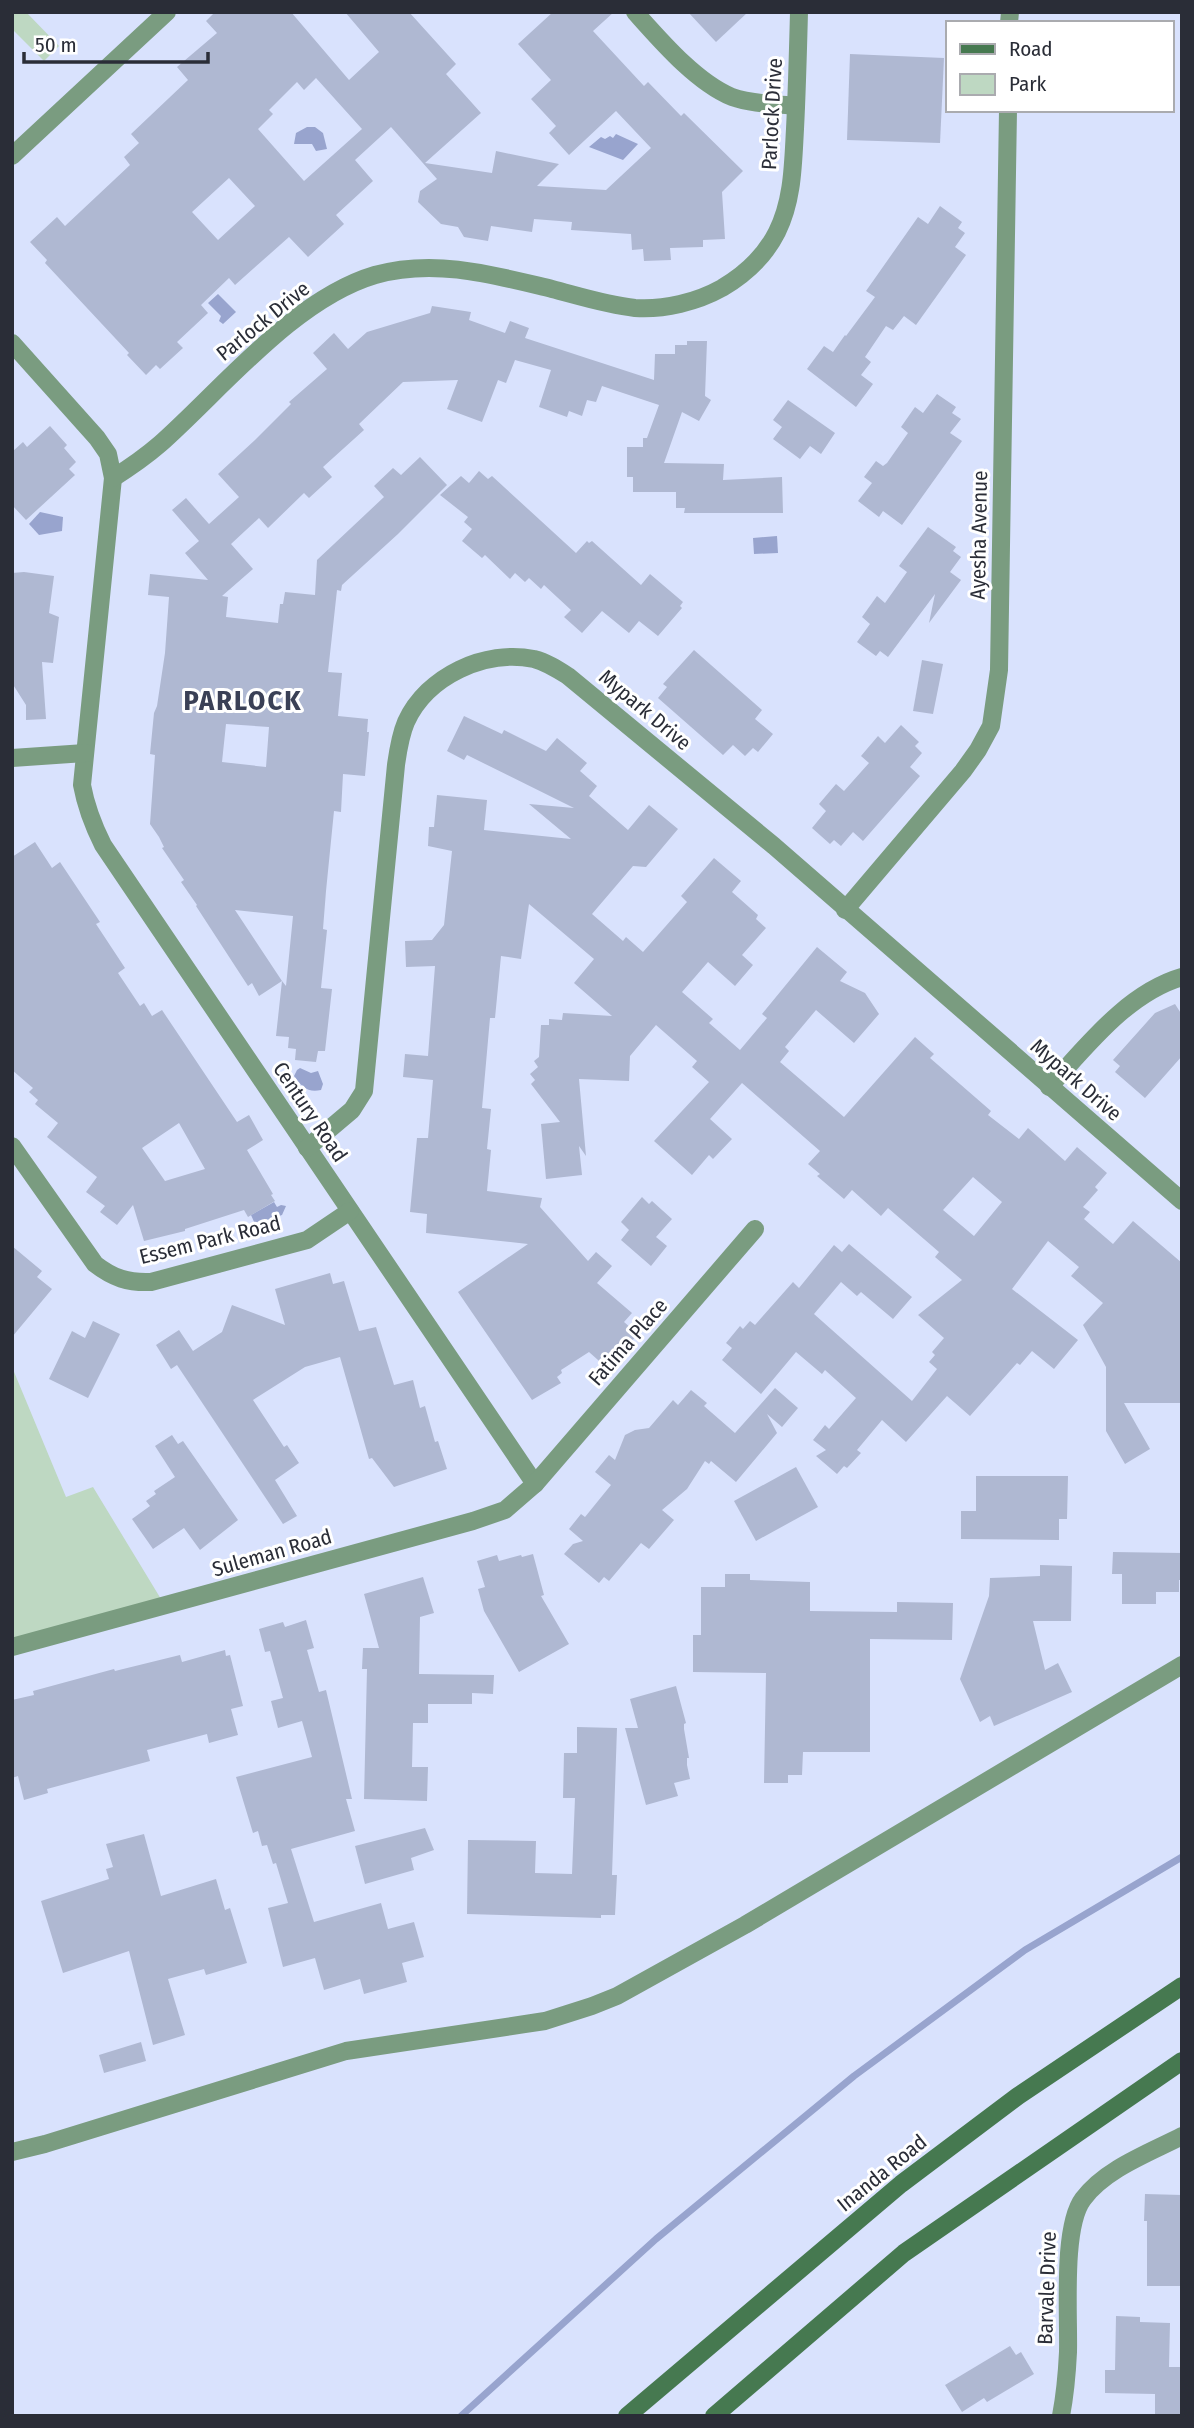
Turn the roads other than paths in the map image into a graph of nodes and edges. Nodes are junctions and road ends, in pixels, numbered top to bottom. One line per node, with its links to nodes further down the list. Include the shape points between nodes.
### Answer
1 (167, 12): 6 (street)
2 (635, 12): 4 (street, via 713,86 749,102)
3 (799, 12): 4 (street, Parlock Drive)
4 (796, 106): 8 (street, Parlock Drive, via 790,189 776,233 751,266 712,293 635,308 487,273 438,267 375,275 344,287 301,315 159,445)
5 (1008, 112): 11 (street, Ayesha Avenue, via 996,702 991,726 978,750)
6 (12, 156)
7 (12, 343): 8 (street, via 97,438 108,454)
8 (113, 478): 9 (street)
9 (85, 753): 10 (street); 15 (street, Century Road, via 82,785 86,807 103,845)
10 (12, 758)
11 (845, 910): 13 (street, Mypark Drive); 15 (street, Mypark Drive, via 559,670 517,657 460,669 418,702 399,746 364,1091 352,1111)
12 (1182, 977): 13 (street, via 1132,1004)
13 (1049, 1087): 16 (street, Mypark Drive)
14 (12, 1146): 17 (street, Essem Park Road, via 94,1265 129,1281 151,1282 307,1240)
15 (307, 1148): 17 (street, Century Road)
16 (1182, 1201)
17 (350, 1211): 19 (street, Century Road)
18 (755, 1229): 19 (street, Fatima Place)
19 (535, 1484): 20 (street, Suleman Road, via 492,1516)
20 (12, 1647)
21 (1182, 1665): 25 (street, via 756,1919 617,1996 545,2021 346,2051)
22 (1182, 1986): 26 (main road, Inanda Road, via 1018,2096 901,2184)
23 (1182, 2061): 27 (main road, via 904,2253)
24 (1182, 2136): 28 (street, Barvale Drive, via 1115,2171 1090,2190 1076,2210 1070,2238 1068,2355)
25 (12, 2152)
26 (627, 2416)
27 (714, 2416)
28 (1061, 2416)

